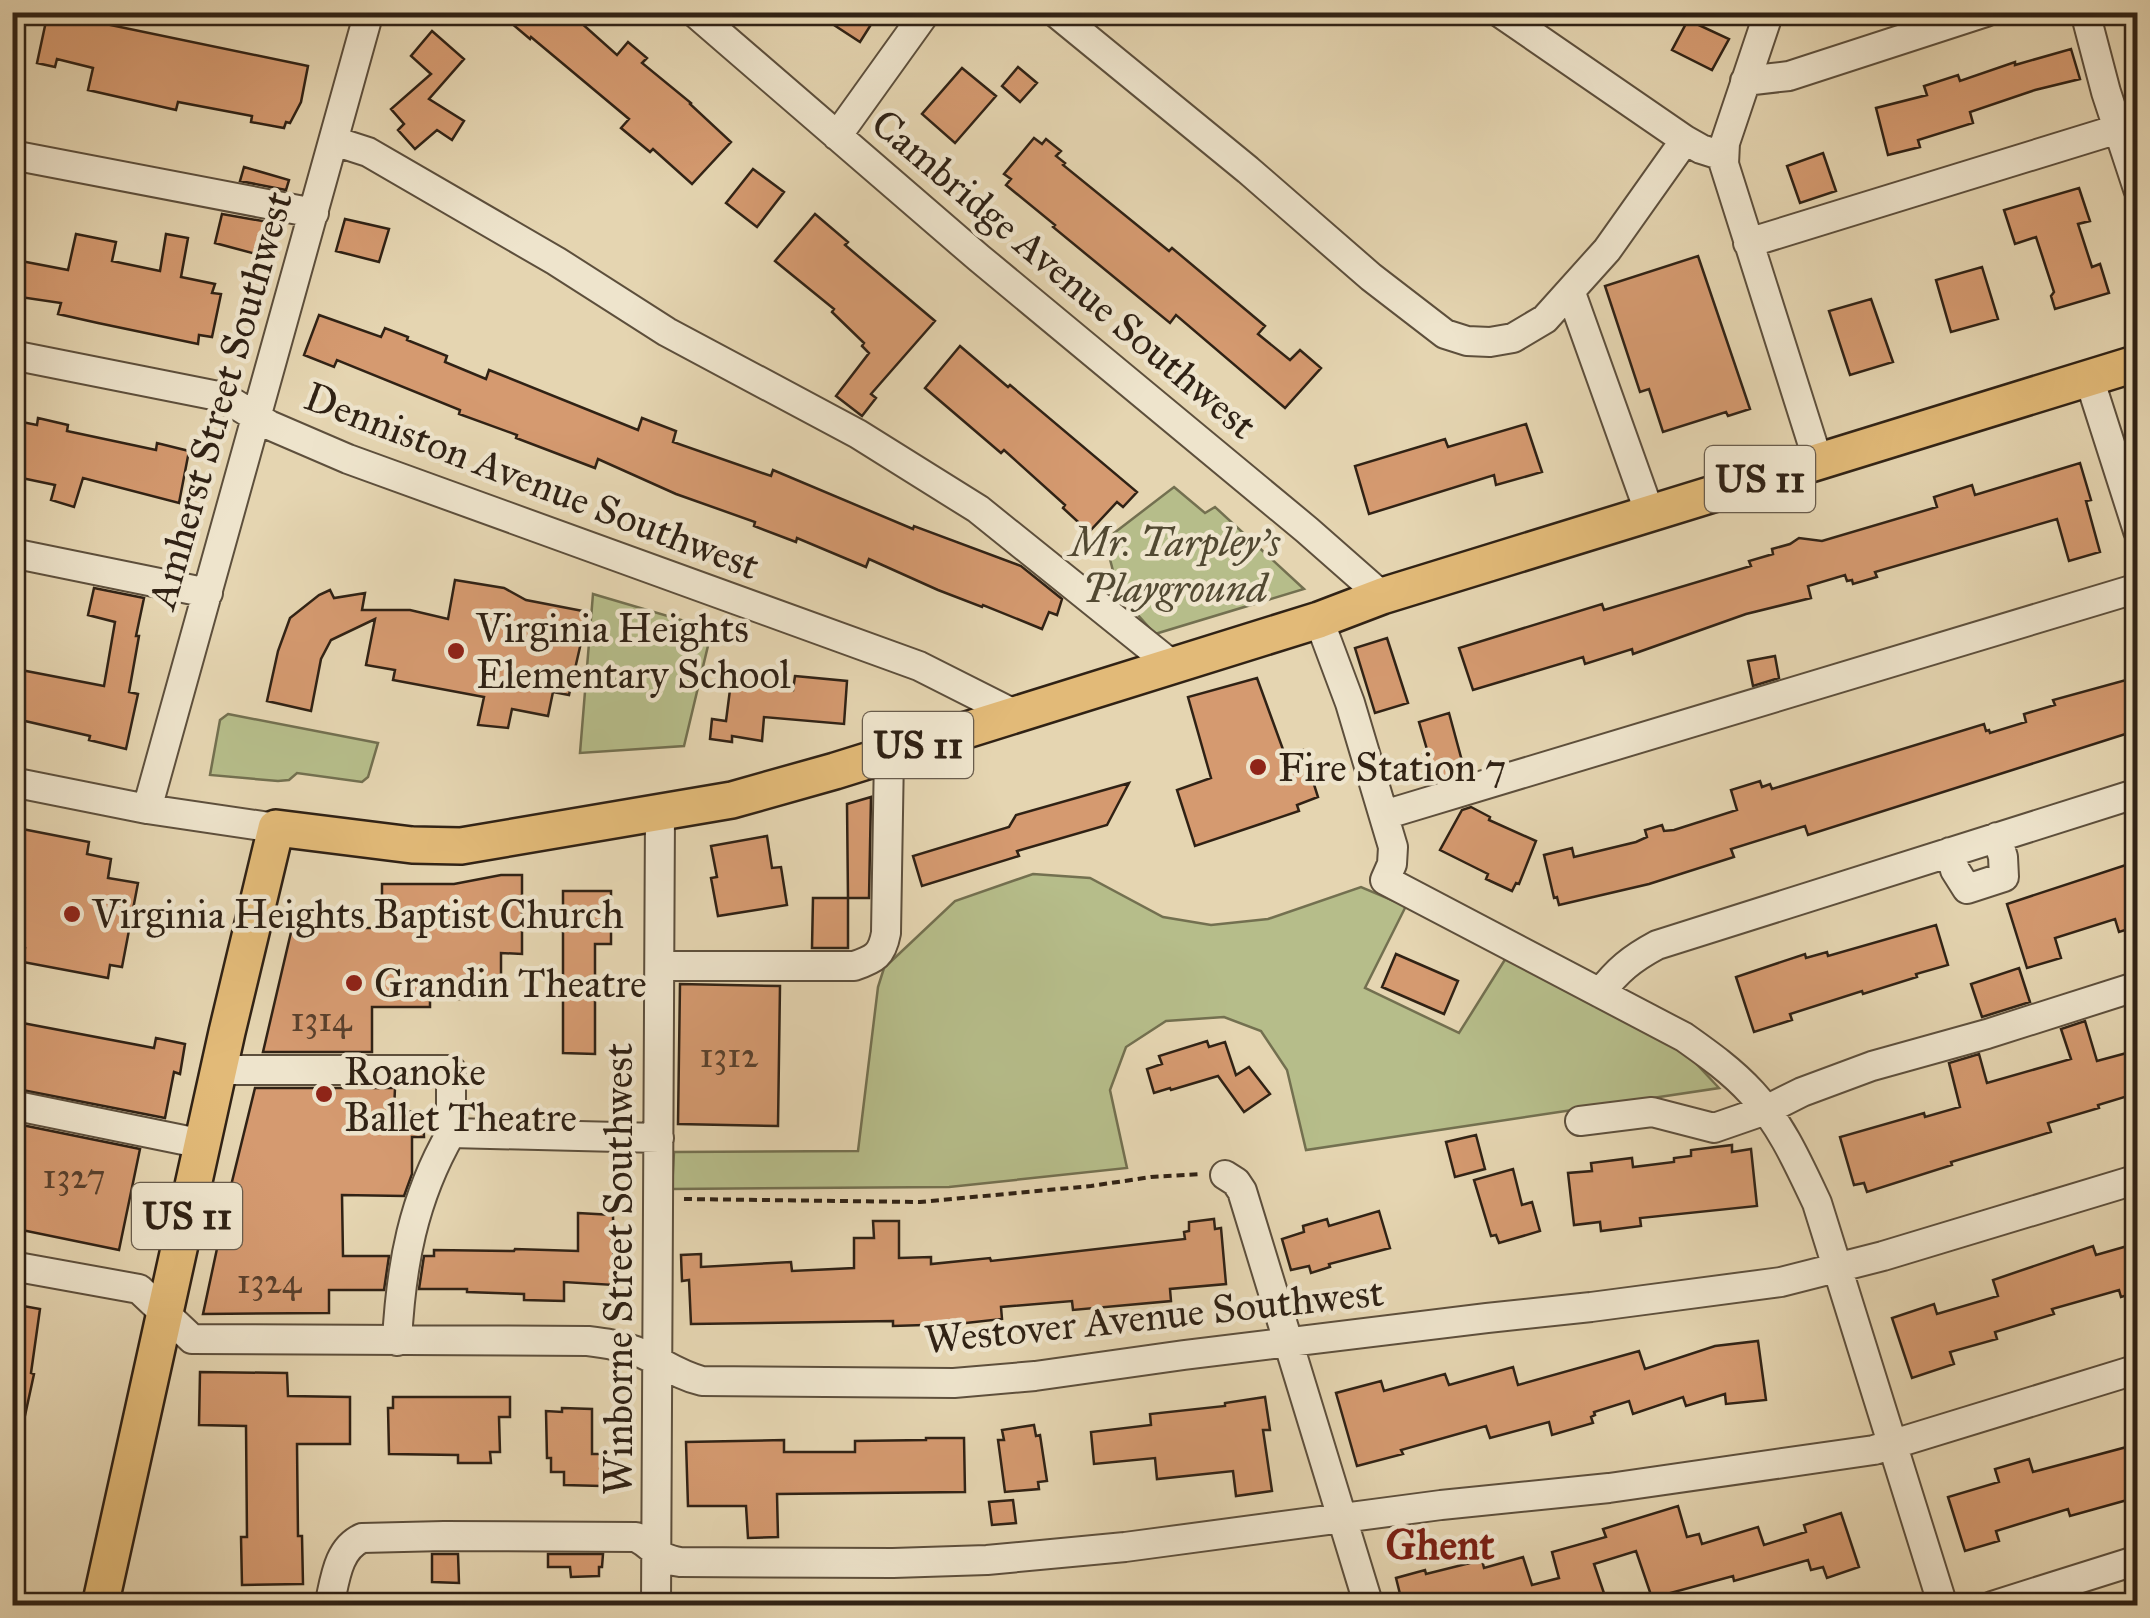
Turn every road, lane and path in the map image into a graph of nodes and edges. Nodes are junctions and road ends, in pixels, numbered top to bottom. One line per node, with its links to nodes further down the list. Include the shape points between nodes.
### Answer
1 (369, 12): 12 (street, Amherst Street Southwest)
2 (694, 12): 11 (street, Cambridge Avenue Southwest)
3 (926, 12): 11 (street)
4 (1055, 12): 19 (street, via 1445,334 1478,342 1513,338)
5 (1498, 12): 13 (street)
6 (1770, 12): 9 (street)
7 (1986, 12): 9 (street, via 1789,76)
8 (2086, 12): 10 (street)
9 (1745, 81): 15 (street)
10 (2118, 129): 16 (street); 18 (street)
11 (837, 136): 30 (street, Cambridge Avenue Southwest)
12 (334, 140): 17 (street, Amherst Street Southwest); 32 (street, via 368,152 667,332 918,471 994,521)
13 (1686, 140): 15 (street); 19 (street)
14 (12, 155): 17 (street)
15 (1723, 156): 18 (street)
16 (2138, 189)
17 (314, 213): 23 (street, Amherst Street Southwest)
18 (1748, 243): 24 (street)
19 (1570, 293): 25 (street)
20 (12, 356): 23 (street, Denniston Avenue Southwest, via 214,396)
21 (2138, 362): 22 (main road, US 11)
22 (2089, 378): 24 (main road, US 11); 26 (street)
23 (257, 418): 29 (street, Amherst Street Southwest); 33 (street, Denniston Avenue Southwest, via 366,466 920,666)
24 (1818, 462): 25 (main road, US 11)
25 (1650, 514): 30 (main road, US 11)
26 (2138, 531)
27 (12, 553): 29 (street)
28 (2138, 588): 39 (street)
29 (208, 593): 37 (street, Amherst Street Southwest)
30 (1382, 596): 31 (main road, US 11)
31 (1319, 620): 32 (main road, US 11); 39 (street)
32 (1172, 665): 33 (main road, US 11)
33 (1014, 714): 34 (main road, US 11)
34 (889, 754): 38 (main road, US 11, via 732,800); 43 (street, via 886,933 873,959 854,966)
35 (12, 782): 37 (street)
36 (2138, 793): 41 (street)
37 (147, 808): 40 (street)
38 (660, 812): 40 (main road, US 11, via 461,846); 43 (street, Winborne Street Southwest)
39 (1384, 815): 45 (street, via 1393,847 1385,880)
40 (276, 828): 46 (main road, US 11)
41 (1997, 837): 42 (street); 42 (street, via 2004,877 1986,883 1967,889)
42 (1950, 852): 45 (street, via 1657,946 1634,957)
43 (660, 966): 51 (street, Winborne Street Southwest)
44 (2138, 986): 48 (street, via 1872,1066)
45 (1600, 994): 48 (street, via 1720,1062)
46 (220, 1070): 50 (street, via 451,1070); 52 (main road, US 11)
47 (12, 1105): 52 (street)
48 (1766, 1110): 49 (street, via 1714,1128 1652,1112); 57 (street, via 1817,1203)
49 (1580, 1121)
50 (451, 1133): 51 (street); 59 (street, via 407,1245)
51 (660, 1138): 55 (street, Winborne Street Southwest)
52 (204, 1144): 58 (main road, US 11)
53 (1225, 1176): 55 (path, via 1151,1177 920,1202); 60 (street, via 1242,1191)
54 (2138, 1179): 57 (street, Westover Avenue Southwest)
55 (659, 1199): 61 (street, Winborne Street Southwest)
56 (12, 1266): 58 (street, Westover Avenue Southwest, via 139,1289)
57 (1838, 1268): 60 (street, Westover Avenue Southwest, via 1592,1308); 63 (street)
58 (165, 1315): 59 (street, Westover Avenue Southwest, via 192,1339); 67 (main road, US 11)
59 (397, 1340): 61 (street, Westover Avenue Southwest, via 588,1341)
60 (1289, 1342): 61 (street, Westover Avenue Southwest, via 954,1383 702,1381); 64 (street)
61 (658, 1362): 65 (street, Winborne Street Southwest)
62 (2138, 1369): 63 (street)
63 (1894, 1445): 64 (street); 71 (street)
64 (1343, 1519): 65 (street, via 987,1560 680,1562); 70 (street)
65 (656, 1554): 68 (street, via 636,1538 362,1538 344,1552); 69 (street, Winborne Street Southwest)
66 (2138, 1560): 72 (street)
67 (100, 1606)
68 (328, 1606)
69 (656, 1606)
70 (1369, 1606)
71 (1942, 1606)
72 (1992, 1606)

